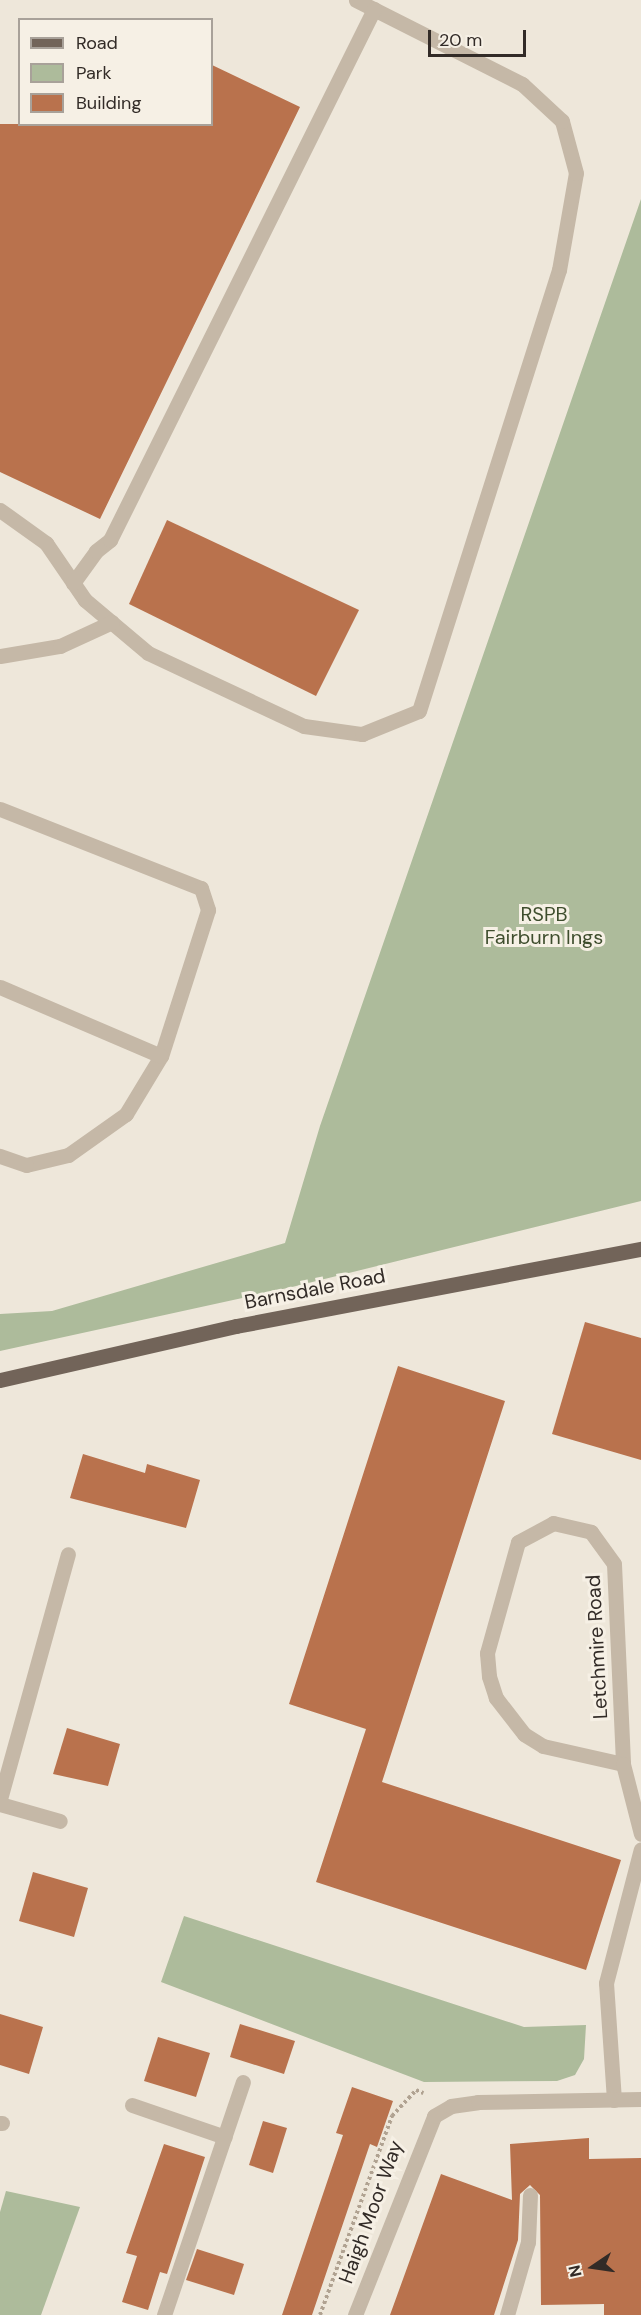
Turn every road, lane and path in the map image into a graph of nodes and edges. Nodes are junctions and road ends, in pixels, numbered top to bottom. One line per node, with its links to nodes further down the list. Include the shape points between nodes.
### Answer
1 (356, 0): 2 (street)
2 (374, 9): 4 (street, via 110,540); 5 (street, via 522,84 562,121 576,173 559,270 420,711 362,734 304,726 148,652)
3 (0, 510): 4 (street, via 46,543)
4 (74, 583): 5 (street)
5 (112, 622): 6 (street, via 60,646)
6 (0, 656)
7 (0, 809): 9 (street, via 201,888 208,910)
8 (0, 987): 9 (street)
9 (161, 1056): 10 (street, via 126,1114 68,1155 26,1165)
10 (0, 1156)
11 (641, 1249): 12 (main road, Barnsdale Road, via 236,1326)
12 (0, 1380)
13 (68, 1554): 15 (street)
14 (623, 1764): 14 (street, Letchmire Road, via 543,1746 524,1734 496,1698 488,1653 518,1542 540,1527 566,1523 591,1532 614,1564); 18 (street, Letchmire Road)
15 (0, 1800)
16 (0, 1804): 17 (street)
17 (60, 1821)
18 (641, 1834)
19 (641, 1849): 22 (street, via 606,1983)
20 (243, 2082): 25 (street)
21 (641, 2099): 22 (street)
22 (614, 2100): 24 (street)
23 (132, 2105): 25 (street)
24 (451, 2106): 29 (path, via 416,2091 392,2116); 30 (street, Haigh Moor Way, via 426,2124)
25 (225, 2137): 28 (street)
26 (530, 2195): 27 (street, via 528,2242)
27 (513, 2313)
28 (164, 2315)
29 (320, 2315)
30 (355, 2315)

